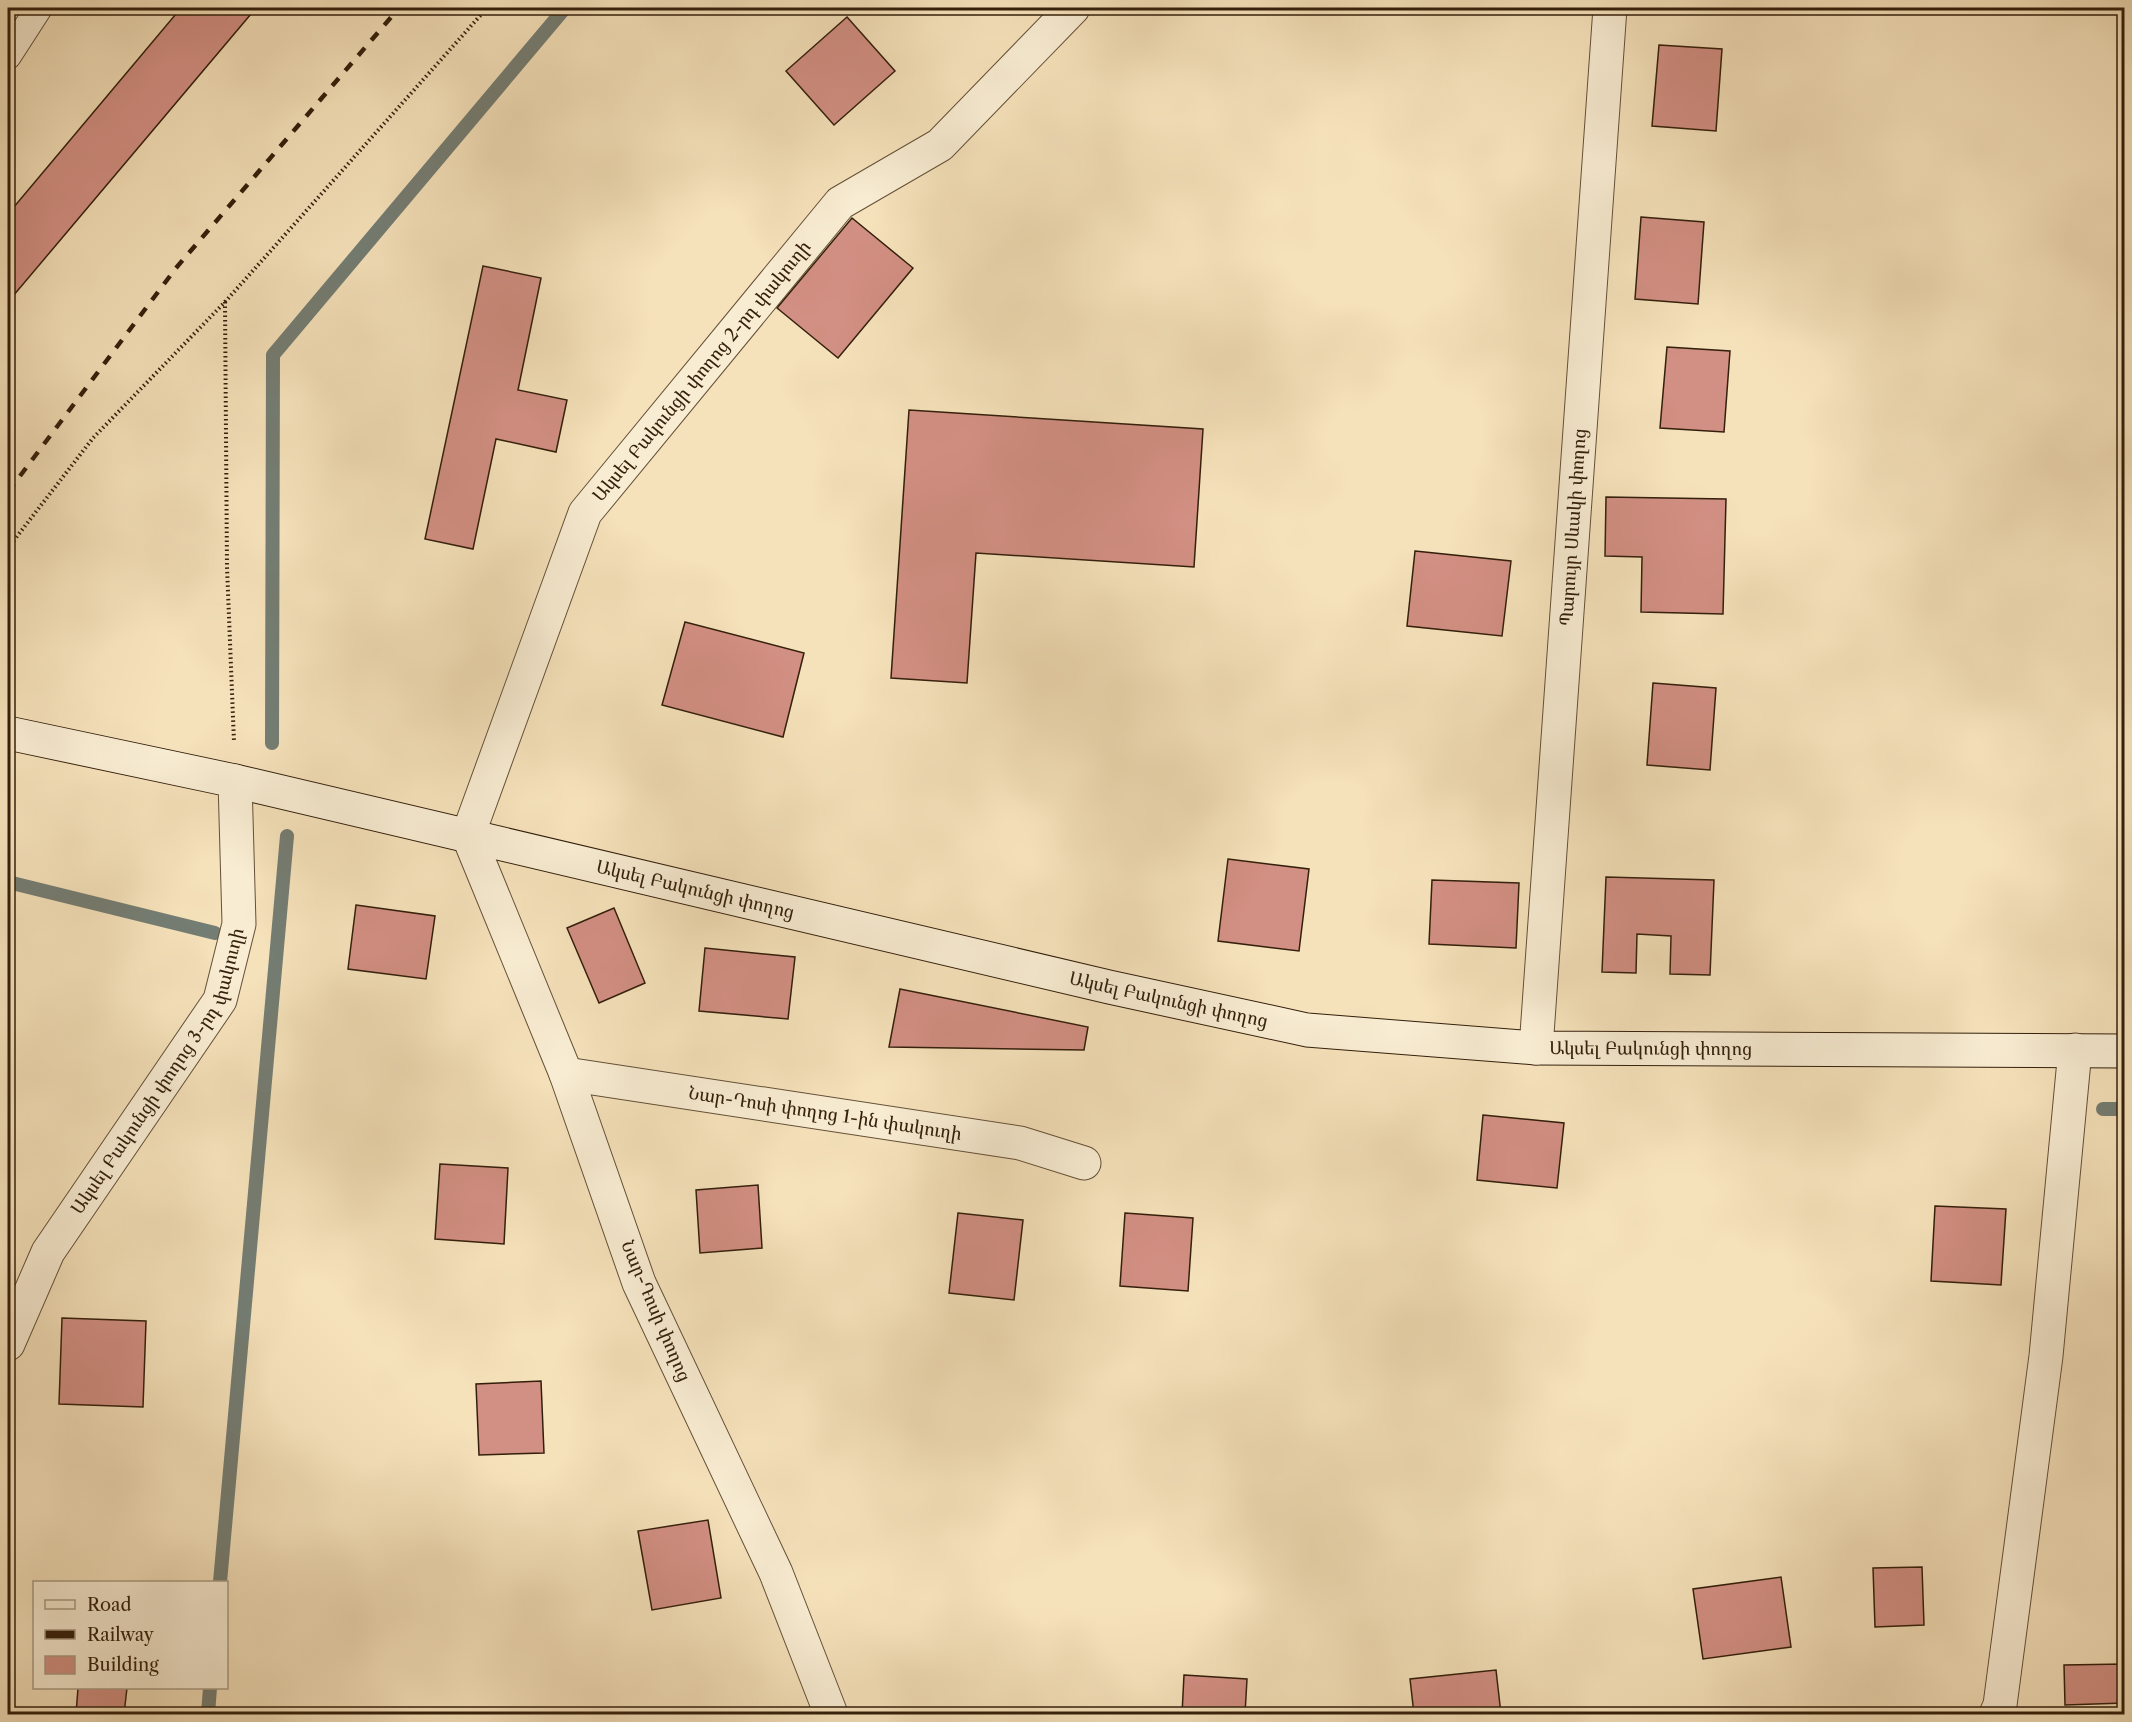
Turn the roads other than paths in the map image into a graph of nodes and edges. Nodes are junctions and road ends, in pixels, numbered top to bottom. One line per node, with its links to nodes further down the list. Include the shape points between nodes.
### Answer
1 (39, 8): 4 (lane)
2 (1073, 8): 7 (street, Ակսել Բակունցի փողոց 2-րդ փակուղի, via 940,145 840,203 585,513)
3 (1610, 8): 8 (street, Պարույր Սևակի փողոց)
4 (8, 56)
5 (8, 733): 6 (street, Ակսել Բակունցի փողոց)
6 (235, 781): 7 (street, Ակսել Բակունցի փողոց); 13 (street, Ակսել Բակունցի փողոց 3-րդ փակուղի, via 239,924 220,1000 48,1252)
7 (468, 835): 8 (street, Ակսել Բակունցի փողոց, via 1307,1030); 11 (street, Նար-Դոսի փողոց)
8 (1536, 1048): 9 (street, Ակսել Բակունցի փողոց)
9 (2076, 1050): 10 (street, Ակսել Բակունցի փողոց); 15 (street, via 2046,1356)
10 (2124, 1051)
11 (566, 1074): 12 (street, Նար-Դոսի փողոց 1-ին փակուղի, via 1020,1143); 14 (street, Նար-Դոսի փողոց, via 639,1283 776,1573)
12 (1084, 1163)
13 (8, 1344)
14 (831, 1714)
15 (1996, 1714)

